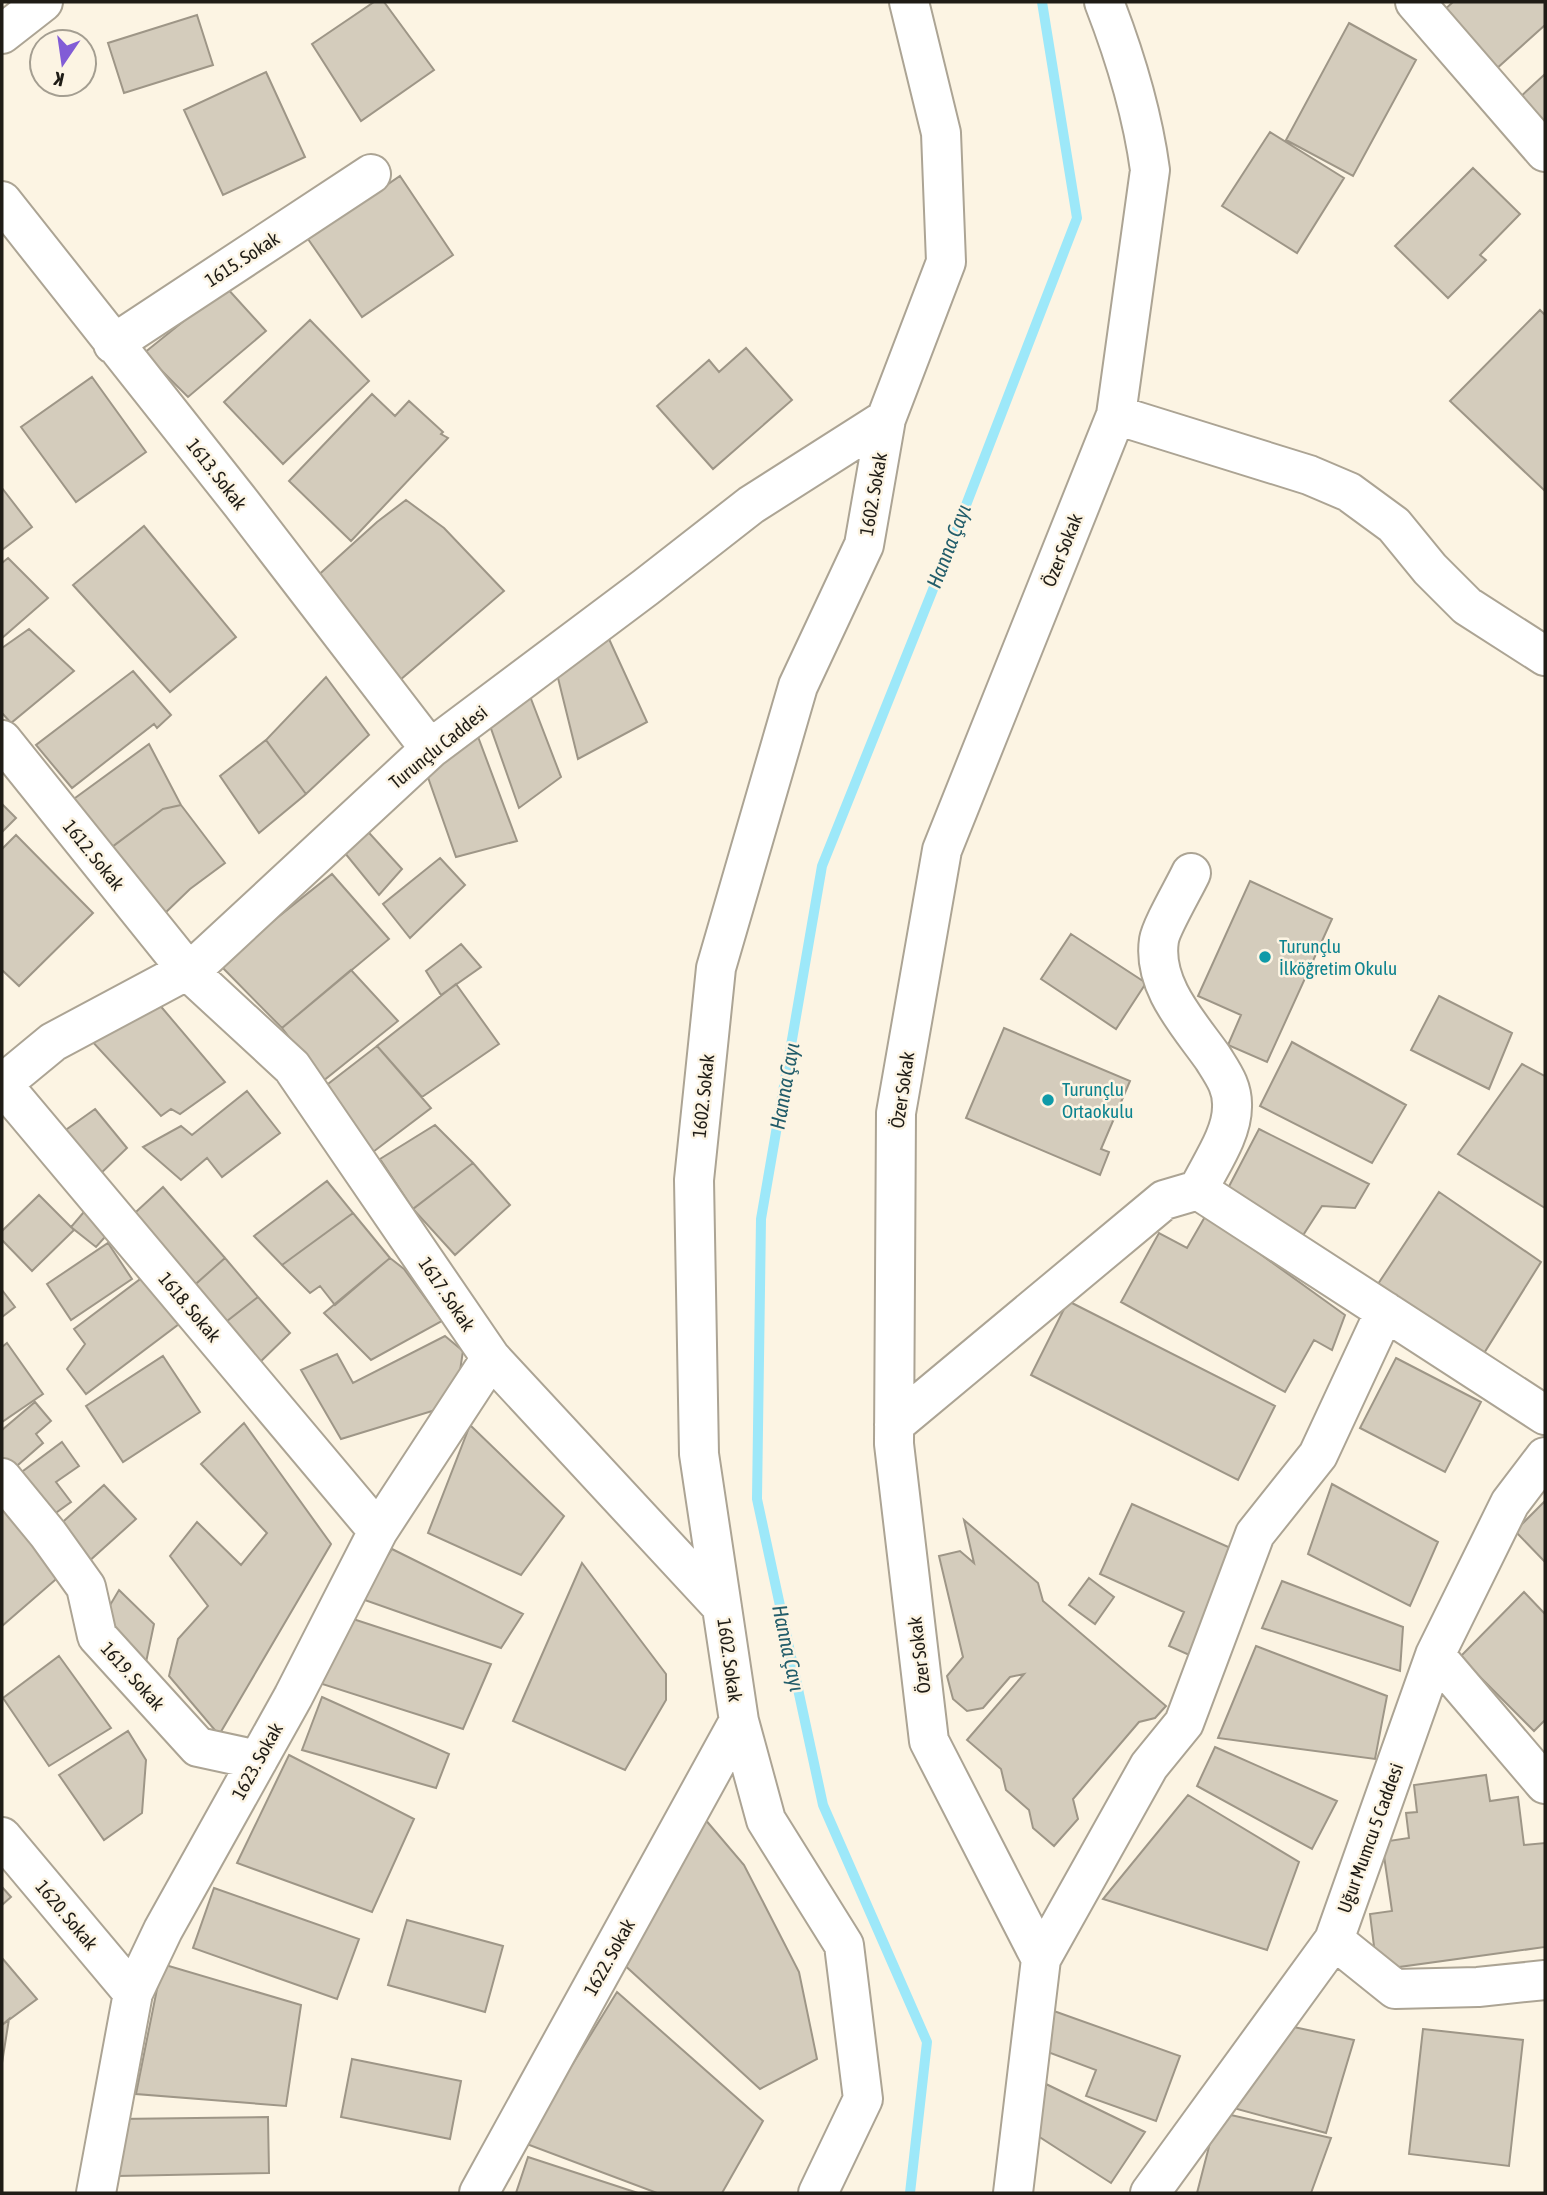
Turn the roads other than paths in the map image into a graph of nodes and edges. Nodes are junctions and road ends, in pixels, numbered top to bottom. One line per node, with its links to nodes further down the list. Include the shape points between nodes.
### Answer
1 (43, 2): 5 (street)
2 (909, 2): 11 (street, 1602. Sokak, via 942,133 946,262)
3 (1104, 2): 10 (street, Özer Sokak, via 1137,101 1150,170)
4 (1415, 2): 6 (street)
5 (2, 34)
6 (1545, 152)
7 (372, 174): 9 (street, 1615. Sokak)
8 (2, 201): 9 (street, 1613. Sokak)
9 (113, 344): 14 (street, 1613. Sokak)
10 (1116, 415): 12 (street, via 1309,475 1349,492 1394,525 1467,606); 22 (street, Özer Sokak, via 942,850 896,1113)
11 (886, 419): 14 (street, Turunçlu Caddesi, via 751,505); 26 (street, 1602. Sokak, via 864,545 798,686 716,968 694,1180 699,1454)
12 (1545, 656)
13 (2, 740): 16 (street, 1612. Sokak)
14 (430, 749): 16 (street, Turunçlu Caddesi)
15 (1191, 873): 18 (street, via 1159,939 1160,975 1223,1072 1233,1108 1226,1134)
16 (187, 970): 17 (street, Turunçlu Caddesi, via 53,1042); 20 (street, 1617. Sokak, via 292,1067)
17 (2, 1084): 25 (street, 1618. Sokak)
18 (1198, 1190): 19 (street); 22 (street, via 1164,1200)
19 (1385, 1311): 21 (street); 33 (street, via 1318,1455 1255,1534 1184,1723 1149,1766)
20 (491, 1358): 25 (street, 1623. Sokak); 26 (street, 1617. Sokak)
21 (1545, 1415)
22 (894, 1425): 33 (street, Özer Sokak, via 929,1741)
23 (1545, 1457): 27 (street, Uğur Mumcu 5 Caddesi, via 1510,1503)
24 (2, 1478): 29 (street, 1619. Sokak, via 86,1587 97,1636 198,1747)
25 (379, 1531): 29 (street, 1623. Sokak)
26 (722, 1607): 28 (street, 1602. Sokak)
27 (1435, 1655): 30 (street); 32 (street, Uğur Mumcu 5 Caddesi)
28 (739, 1721): 37 (street, 1622. Sokak); 38 (street, 1602. Sokak, via 766,1820 844,1945 863,2099)
29 (258, 1759): 35 (street, 1623. Sokak)
30 (1545, 1784)
31 (2, 1837): 35 (street, 1620. Sokak)
32 (1334, 1940): 34 (street, via 1395,1989); 40 (street, Uğur Mumcu 5 Caddesi)
33 (1041, 1959): 39 (street)
34 (1545, 1980)
35 (132, 1993): 36 (street, 1623. Sokak)
36 (96, 2193)
37 (478, 2193)
38 (818, 2193)
39 (1013, 2193)
40 (1150, 2193)

